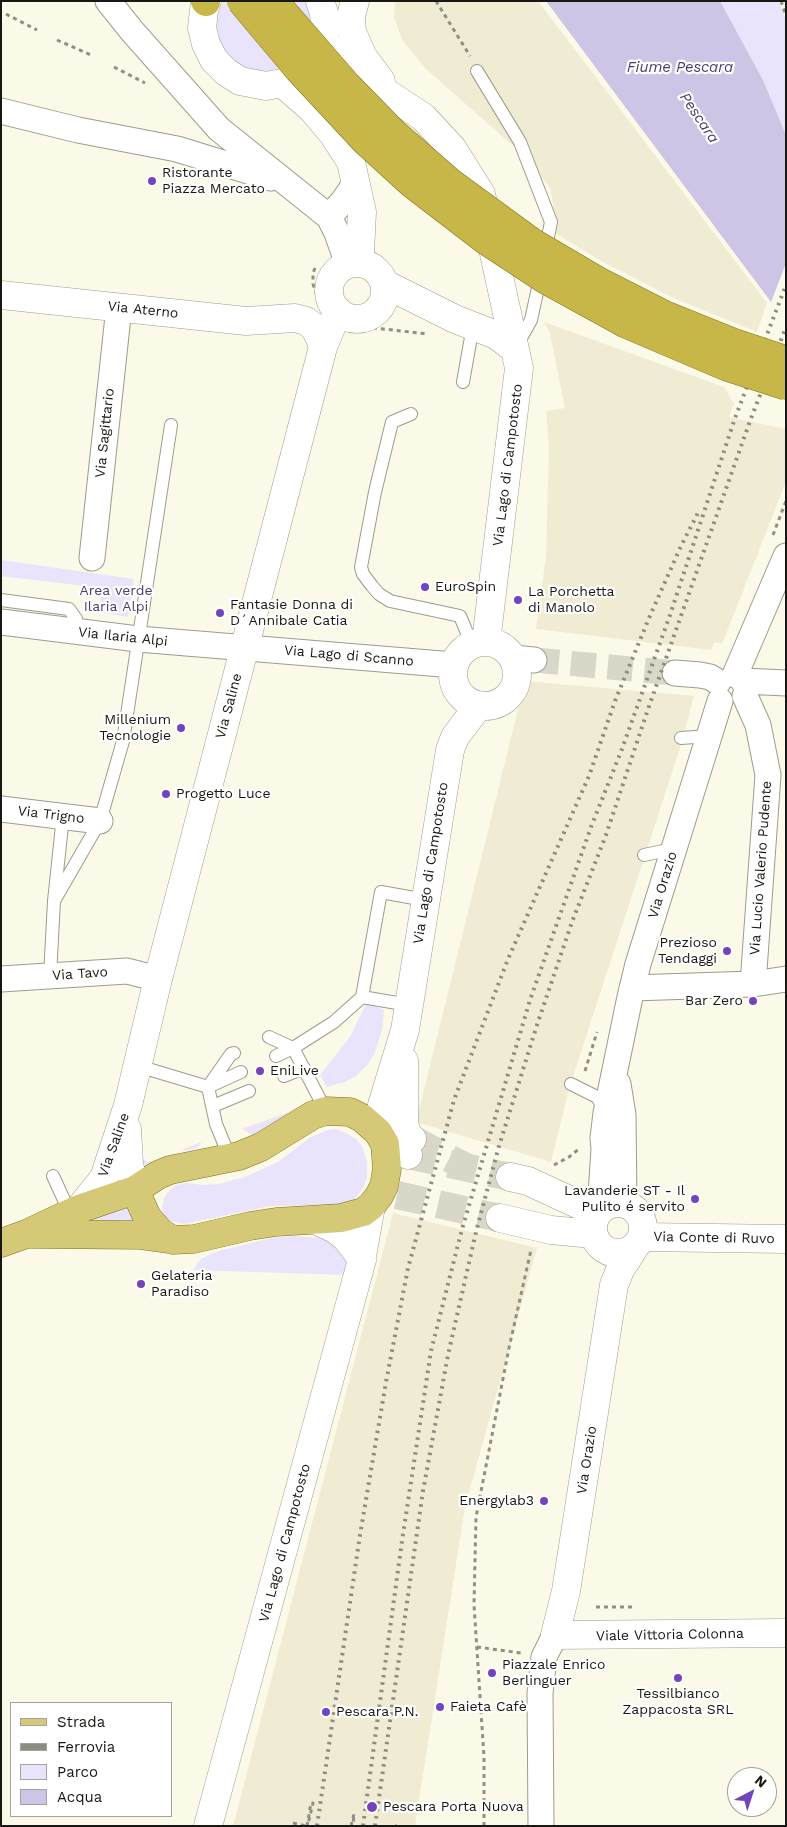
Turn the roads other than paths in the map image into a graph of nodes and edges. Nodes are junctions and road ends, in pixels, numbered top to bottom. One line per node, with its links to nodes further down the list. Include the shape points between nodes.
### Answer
1 (108, 1): 14 (street, via 218,129)
2 (241, 1): 26 (highway, bridge, via 365,141 412,184 486,240 553,284 626,324 727,367)
3 (274, 1): 24 (highway, bridge, via 346,85 413,151 532,242 665,315)
4 (320, 1): 8 (street)
5 (350, 1): 8 (street)
6 (354, 1): 11 (street, via 351,24 358,48 375,74)
7 (206, 2): 10 (street, via 203,36 219,66 248,84 266,86)
8 (324, 34): 10 (street, via 318,53 309,66); 11 (street, via 338,58 349,68)
9 (477, 71): 23 (lane, via 520,142 552,222 531,320)
10 (282, 83): 13 (street, via 312,109 333,134 351,162)
11 (408, 106): 23 (street, Via Lago di Campotosto, via 452,148 481,194)
12 (1, 111): 14 (street, via 177,149 270,177)
13 (356, 182): 14 (street); 15 (street, via 363,231 360,252)
14 (329, 217): 15 (street)
15 (352, 264): 16 (street, via 363,263 377,271); 17 (street, via 338,270)
16 (385, 284): 17 (street, via 385,297 374,313 356,318 343,315); 21 (street, via 433,309)
17 (326, 291): 20 (street, Via Aterno); 22 (street, Via Saline, via 332,322)
18 (1, 295): 19 (street, Via Aterno)
19 (119, 307): 20 (street, Via Aterno, via 246,321); 30 (street, Via Sagittario)
20 (293, 318): 22 (street, via 314,328)
21 (471, 338): 23 (street, via 496,335); 25 (lane)
22 (323, 347): 36 (street, Via Saline)
23 (515, 349): 35 (street, Via Lago di Campotosto, via 519,374)
24 (786, 360)
25 (463, 382)
26 (786, 386)
27 (411, 414): 35 (lane, via 392,422 375,492 361,567 363,574 379,594 390,601 460,616)
28 (172, 425): 34 (lane)
29 (786, 556): 40 (street, Via Orazio)
30 (92, 558)
31 (1, 600): 33 (lane, via 69,609 76,619)
32 (1, 622): 33 (street, Via Ilaria Alpi)
33 (74, 632): 34 (street, Via Ilaria Alpi)
34 (138, 639): 36 (street, Via Ilaria Alpi); 46 (lane, via 123,741)
35 (479, 643): 37 (street, via 462,651); 41 (street, via 501,646 514,665 516,681 508,695 495,704)
36 (244, 647): 37 (street, Via Lago di Scanno); 53 (street, Via Saline)
37 (454, 665): 41 (street, via 457,691 470,703)
38 (675, 673): 40 (street, via 710,677)
39 (786, 683): 40 (street)
40 (732, 687): 42 (street, Via Orazio); 55 (street, Via Lucio Valerio Pudente, via 758,725 768,775)
41 (479, 706): 49 (street, Via Lago di Campotosto, via 455,737 450,750)
42 (709, 736): 43 (lane); 47 (street, Via Orazio)
43 (681, 738)
44 (1, 809): 45 (street, Via Trigno)
45 (63, 816): 46 (street, Via Trigno); 50 (lane)
46 (100, 821): 50 (lane)
47 (673, 849): 48 (lane); 56 (street, Via Orazio)
48 (644, 855)
49 (425, 900): 57 (lane, via 381,892); 58 (street, Via Lago di Campotosto)
50 (54, 901): 51 (lane)
51 (50, 976): 52 (street, Via Tavo); 53 (street, Via Tavo, via 127,971)
52 (1, 979)
53 (158, 979): 63 (street, Via Saline)
54 (786, 980): 55 (street)
55 (752, 984): 56 (street)
56 (632, 988): 65 (street, Via Orazio)
57 (362, 997): 58 (lane); 60 (lane, via 334,1022)
58 (407, 1017): 75 (street, Via Lago di Campotosto, via 380,1114)
59 (268, 1037): 60 (lane)
60 (293, 1048): 62 (lane); 64 (lane)
61 (234, 1053): 69 (lane)
62 (276, 1056)
63 (138, 1066): 69 (lane); 71 (street, Via Saline)
64 (304, 1068): 67 (lane); 73 (lane)
65 (615, 1071): 74 (street, Via Orazio); 84 (street, Via Orazio, via 623,1115)
66 (241, 1072): 69 (lane)
67 (284, 1076)
68 (571, 1084): 74 (lane, via 597,1097)
69 (208, 1087): 72 (lane)
70 (249, 1091): 72 (lane)
71 (128, 1105): 79 (street, Via Saline, via 129,1164); 81 (street, Via Saline, via 104,1178)
72 (213, 1106): 76 (lane, via 216,1124)
73 (326, 1111): 75 (main road, via 350,1112); 76 (main road, via 301,1121 261,1147)
74 (606, 1113): 84 (street, Via Orazio, via 603,1138)
75 (396, 1142): 80 (main road)
76 (230, 1158): 79 (main road, via 170,1170)
77 (53, 1176): 81 (lane)
78 (510, 1177): 84 (street, via 528,1181)
79 (136, 1190): 81 (main road); 86 (main road, via 147,1217)
80 (383, 1199): 83 (main road, via 354,1216); 89 (street, Via Lago di Campotosto)
81 (75, 1211): 85 (main road)
82 (500, 1218): 84 (street, via 551,1230)
83 (315, 1220): 86 (main road, via 250,1226 182,1241); 89 (street, via 346,1238)
84 (604, 1222): 88 (street, via 613,1253 622,1253); 88 (street, via 632,1207 638,1212 644,1228); 90 (street, Via Orazio)
85 (14, 1238): 86 (main road, via 139,1235)
86 (168, 1239)
87 (786, 1239): 88 (street, Via Conte di Ruvo)
88 (638, 1242): 90 (street, Via Orazio)
89 (362, 1260): 93 (street, Via Lago di Campotosto)
90 (614, 1285): 92 (street, Via Orazio, via 566,1591)
91 (786, 1633): 92 (street, Viale Vittoria Colonna)
92 (555, 1635): 94 (street, via 544,1657 540,1693)
93 (208, 1826)
94 (540, 1826)

